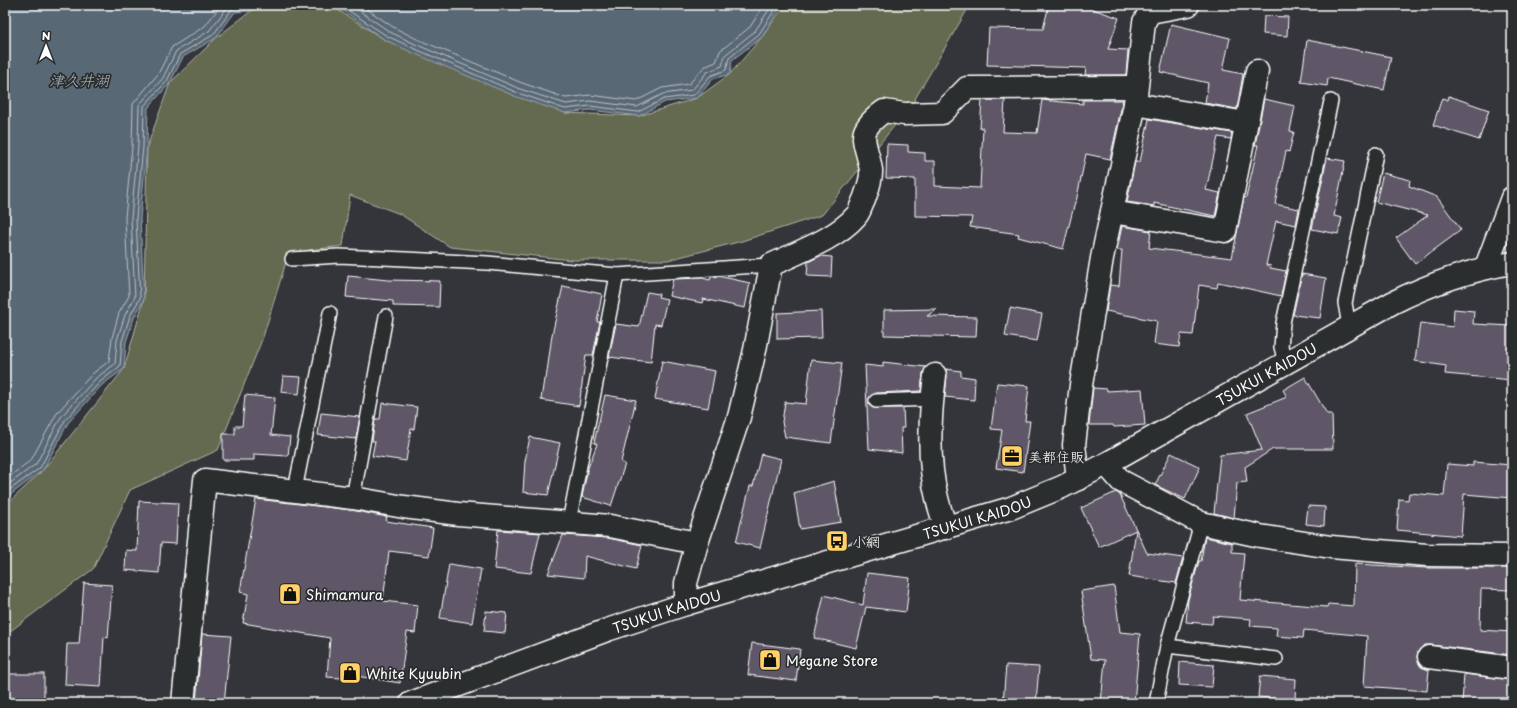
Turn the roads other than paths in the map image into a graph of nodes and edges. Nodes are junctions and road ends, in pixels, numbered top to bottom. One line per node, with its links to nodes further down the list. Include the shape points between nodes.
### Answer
1 (1188, 5): 3 (main road, via 1150,12 1144,22)
2 (1256, 71): 5 (main road)
3 (1135, 96): 5 (main road); 8 (main road); 11 (main road, via 967,88 942,113 904,114 884,111 869,122 864,134 865,151 871,171 868,188 857,215 837,232)
4 (1331, 101): 17 (lane, via 1283,322 1281,346)
5 (1246, 123): 8 (main road, via 1225,231)
6 (1376, 154): 16 (lane, via 1345,303)
7 (1512, 198): 12 (main road)
8 (1112, 212): 22 (main road, via 1081,385 1074,445)
9 (292, 259): 13 (lane, via 339,256 487,263)
10 (1512, 263): 12 (main road, TSUKUI KAIDOU)
11 (771, 265): 13 (lane); 28 (main road, via 739,417)
12 (1486, 268): 16 (main road, TSUKUI KAIDOU, via 1421,289)
13 (618, 274): 25 (lane)
14 (330, 313): 23 (lane)
15 (386, 316): 24 (lane)
16 (1348, 326): 17 (main road, TSUKUI KAIDOU)
17 (1285, 362): 21 (main road, TSUKUI KAIDOU)
18 (935, 375): 19 (main road)
19 (932, 399): 20 (lane); 27 (main road, via 931,465)
20 (876, 401)
21 (1106, 464): 22 (main road, TSUKUI KAIDOU); 26 (main road, via 1121,481)
22 (1078, 479): 27 (main road, TSUKUI KAIDOU, via 1011,508)
23 (295, 490): 24 (main road); 35 (main road, via 205,480)
24 (353, 498): 25 (main road, via 458,514)
25 (569, 522): 28 (main road, via 610,526)
26 (1201, 523): 29 (main road, via 1260,536 1331,547 1427,555); 31 (lane)
27 (946, 528): 30 (main road, TSUKUI KAIDOU)
28 (697, 543): 30 (main road, via 686,583)
29 (1512, 556)
30 (686, 604): 36 (main road, TSUKUI KAIDOU, via 607,630)
31 (1167, 646): 33 (lane); 37 (lane)
32 (1429, 657): 34 (main road)
33 (1276, 659)
34 (1512, 668)
35 (184, 703)
36 (411, 703)
37 (1156, 703)

